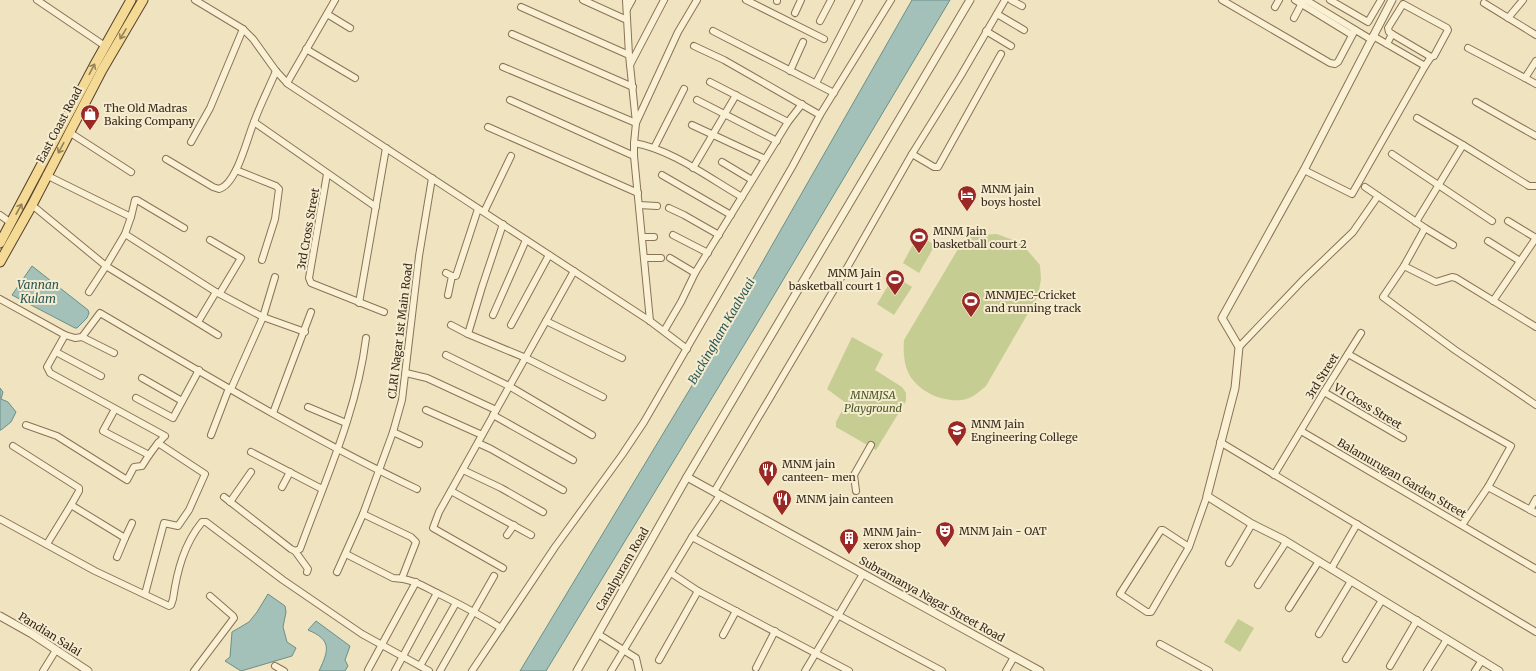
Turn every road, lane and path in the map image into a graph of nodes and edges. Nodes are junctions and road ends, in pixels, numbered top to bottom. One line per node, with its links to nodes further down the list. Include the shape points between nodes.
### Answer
1 (37, 0): 54 (street)
2 (131, 0): 54 (main road, East Coast Road)
3 (143, 0): 90 (main road, East Coast Road, one-way to 90, via 108,58)
4 (195, 0): 41 (street)
5 (335, 0): 33 (street)
6 (583, 0): 37 (street)
7 (626, 0): 31 (street)
8 (632, 0): 31 (street)
9 (664, 0): 63 (street)
10 (697, 0): 87 (street, via 678,32)
11 (746, 0): 51 (street)
12 (801, 0): 32 (street)
13 (830, 0): 38 (street)
14 (859, 0): 72 (street)
15 (891, 0): 76 (street)
16 (970, 0): 232 (street, Canalpuram Road)
17 (1005, 0): 34 (street)
18 (1011, 0): 28 (street)
19 (1222, 0): 45 (street, via 1330,63 1338,62)
20 (1279, 0): 30 (street)
21 (1295, 0): 26 (street)
22 (1330, 0): 39 (street)
23 (1381, 0): 39 (street)
24 (1392, 0): 50 (street)
25 (1523, 0): 36 (street)
26 (1304, 1): 35 (street); 45 (street)
27 (1484, 3): 36 (street)
28 (1022, 6)
29 (522, 7): 60 (street)
30 (1275, 7)
31 (627, 9): 37 (street)
32 (794, 13)
33 (327, 14): 40 (street); 58 (street)
34 (997, 14): 42 (street); 44 (street)
35 (1294, 18)
36 (1508, 18): 49 (street)
37 (627, 20): 60 (street)
38 (820, 22)
39 (1368, 22): 47 (street)
40 (350, 28)
41 (243, 29): 66 (street); 94 (street, via 210,108)
42 (1024, 30)
43 (713, 31): 67 (street)
44 (986, 31): 56 (street); 99 (street)
45 (1354, 32): 47 (street)
46 (512, 34): 74 (street)
47 (1361, 34): 50 (street)
48 (1392, 34): 53 (street); 61 (street); 61 (street, via 1388,28 1403,4 1447,28 1434,56)
49 (1536, 35)
50 (1372, 38): 53 (street); 108 (street)
51 (824, 39)
52 (803, 42): 67 (street)
53 (1387, 44): 64 (street)
54 (105, 46): 133 (main road, East Coast Road, one-way to 54)
55 (694, 46): 81 (street)
56 (1011, 46)
57 (1468, 48): 69 (street)
58 (306, 49): 68 (street); 71 (street)
59 (1001, 54): 99 (street, via 938,167)
60 (629, 55): 63 (street)
61 (1431, 57): 64 (street)
62 (1536, 61): 69 (street)
63 (630, 65): 74 (street)
64 (1425, 66): 108 (street, via 1352,194)
65 (503, 67): 87 (street)
66 (276, 71): 71 (street); 85 (street)
67 (790, 71): 72 (street)
68 (355, 78)
69 (1525, 78): 73 (street)
70 (710, 82): 77 (street)
71 (287, 83): 97 (street)
72 (816, 83): 76 (street)
73 (1536, 84)
74 (632, 87): 87 (street)
75 (684, 89): 98 (street)
76 (834, 93): 83 (street)
77 (736, 95): 82 (street); 86 (street)
78 (510, 100): 102 (street)
79 (697, 100): 82 (street)
80 (1476, 102): 92 (street)
81 (802, 104): 83 (street); 86 (street)
82 (725, 114): 91 (street); 93 (street)
83 (820, 115): 186 (street)
84 (1417, 118): 96 (street)
85 (254, 122): 107 (street); 110 (street, 3rd Cross Street)
86 (788, 122): 93 (street)
87 (636, 123): 95 (street)
88 (692, 125): 91 (street)
89 (488, 127): 118 (street)
90 (69, 132): 109 (street); 111 (main road, East Coast Road, one-way to 111)
91 (713, 134): 104 (street); 106 (street)
92 (1536, 136)
93 (777, 141): 104 (street)
94 (191, 142)
95 (634, 143): 98 (street); 102 (street)
96 (1463, 145): 115 (street); 116 (street, via 1529,186)
97 (386, 148): 113 (street); 124 (street)
98 (654, 148): 106 (street)
99 (912, 154): 240 (street)
100 (1392, 154): 115 (street)
101 (511, 156): 126 (street)
102 (634, 156): 118 (street)
103 (166, 159): 107 (street, via 218,189 226,185)
104 (765, 159): 114 (street)
105 (722, 162): 114 (street)
106 (693, 168): 120 (street)
107 (236, 170): 153 (street, via 279,189 275,219)
108 (1304, 170): 185 (street, via 1222,318)
109 (130, 172)
110 (327, 174): 124 (street, 3rd Cross Street); 166 (street, 3rd Cross Street, via 309,278 311,283)
111 (46, 175): 121 (main road, East Coast Road); 129 (street)
112 (662, 175): 128 (street)
113 (432, 178): 126 (street); 194 (street, CLRI Nagar 1st Main Road, via 419,256)
114 (752, 180): 120 (street)
115 (1438, 185): 130 (street); 132 (street)
116 (1536, 186)
117 (1365, 187): 119 (street)
118 (638, 193): 122 (street)
119 (1378, 196): 132 (street); 185 (street, via 1353,232)
120 (742, 197): 128 (street)
121 (32, 205): 154 (main road, East Coast Road); 156 (street)
122 (639, 205): 123 (street); 140 (street)
123 (657, 206)
124 (376, 207): 166 (street)
125 (669, 208): 139 (street)
126 (481, 211): 134 (street); 163 (street, via 456,276 449,274)
127 (0, 215): 133 (street)
128 (731, 215): 139 (street)
129 (131, 217): 135 (street, via 137,200); 137 (street)
130 (1492, 221)
131 (1508, 221): 142 (street)
132 (1416, 222): 136 (street)
133 (11, 223): 146 (main road, East Coast Road)
134 (504, 224): 144 (street); 180 (street)
135 (184, 228)
136 (1425, 228): 147 (street); 157 (street)
137 (125, 234): 156 (street); 162 (street)
138 (673, 235): 148 (street)
139 (719, 235): 148 (street)
140 (642, 237): 141 (street); 150 (street)
141 (654, 237)
142 (1536, 238): 155 (street)
143 (210, 240): 162 (street, via 241,258)
144 (526, 240): 149 (street); 169 (street)
145 (1488, 241): 155 (street)
146 (0, 243)
147 (1453, 245)
148 (708, 253): 159 (street)
149 (549, 255): 158 (street); 175 (street)
150 (644, 258): 151 (street); 172 (street)
151 (661, 258)
152 (670, 258): 159 (street)
153 (262, 260)
154 (0, 262)
155 (1520, 262): 165 (street)
156 (106, 266): 161 (street); 173 (street)
157 (1404, 266): 165 (street, via 1436,282 1456,278); 203 (street, via 1383,297)
158 (574, 271): 171 (street); 172 (street)
159 (695, 273): 177 (street)
160 (276, 277): 170 (street)
161 (89, 292)
162 (218, 292): 170 (street); 173 (street)
163 (448, 295)
164 (0, 299): 181 (street)
165 (1493, 301): 176 (street)
166 (359, 303): 168 (street, 3rd Cross Street)
167 (312, 312): 178 (street)
168 (384, 312)
169 (493, 315)
170 (263, 317): 178 (street); 198 (street)
171 (546, 321): 191 (street); 192 (street)
172 (650, 321): 177 (street)
173 (198, 322): 182 (street)
174 (451, 325): 180 (street)
175 (511, 325)
176 (1536, 327)
177 (664, 331): 186 (street)
178 (305, 332): 207 (street)
179 (1361, 333): 189 (street, 3rd Street)
180 (468, 334): 191 (street)
181 (66, 335): 183 (street); 187 (street)
182 (218, 335)
183 (82, 337): 188 (street); 193 (street, via 100,313)
184 (366, 338): 209 (street, via 357,392)
185 (1239, 346): 217 (street, via 1234,388)
186 (687, 349): 292 (street, via 640,429)
187 (56, 352): 195 (street); 205 (street, via 47,367 50,373)
188 (114, 353)
189 (1348, 354): 199 (street, 3rd Street); 233 (street, via 1511,446)
190 (446, 355): 197 (street)
191 (526, 358): 197 (street); 201 (street)
192 (622, 358)
193 (199, 370): 198 (street); 202 (street)
194 (406, 373): 208 (street, via 427,378); 212 (street, CLRI Nagar 1st Main Road, via 402,400)
195 (101, 376)
196 (142, 378): 202 (street)
197 (509, 386): 208 (street); 215 (street)
198 (230, 388): 207 (street); 213 (street)
199 (1324, 392): 211 (street, 3rd Street); 216 (street, VI Cross Street)
200 (136, 398): 202 (street, via 173,418)
201 (603, 398)
202 (182, 401)
203 (1536, 405)
204 (308, 407): 209 (street)
205 (115, 409): 218 (street, via 165,436); 225 (street, via 103,431)
206 (426, 410): 214 (street)
207 (273, 413): 223 (street)
208 (494, 413): 214 (street); 226 (street)
209 (346, 423): 223 (street)
210 (26, 425): 225 (street, via 57,436 127,480 134,467 142,466)
211 (1301, 431): 231 (street); 255 (street, Balamurugan Garden Street)
212 (392, 432): 220 (street); 228 (street, CLRI Nagar 1st Main Road)
213 (211, 435)
214 (482, 435): 219 (street)
215 (592, 435)
216 (1403, 438)
217 (1220, 442): 231 (street); 241 (street)
218 (158, 443): 225 (street); 282 (street, via 205,474 189,510 178,526 164,523)
219 (478, 443): 227 (street); 237 (street)
220 (419, 444)
221 (871, 445): 239 (street, via 854,475)
222 (13, 446): 245 (street, via 79,488)
223 (337, 449): 228 (street); 235 (street)
224 (251, 452): 230 (street)
225 (149, 455)
226 (573, 460)
227 (462, 470): 238 (street); 247 (street)
228 (378, 471): 236 (street); 249 (street, CLRI Nagar 1st Main Road)
229 (251, 472): 244 (street)
230 (290, 472): 234 (street); 235 (street)
231 (1274, 475): 253 (street)
232 (687, 477): 240 (street, Subramanya Nagar Street Road); 295 (street, Canalpuram Road)
233 (1488, 486): 246 (street); 255 (street)
234 (282, 487)
235 (322, 489): 263 (street, via 300,549)
236 (417, 489)
237 (563, 490)
238 (450, 491): 254 (street); 268 (street, via 433,528)
239 (856, 491)
240 (717, 493): 258 (street); 274 (street, Subramanya Nagar Street Road)
241 (1207, 496): 252 (street); 262 (street)
242 (224, 497): 244 (street)
243 (1536, 499): 246 (street)
244 (230, 502): 263 (street)
245 (71, 505): 259 (street); 261 (street)
246 (1530, 510): 248 (street)
247 (543, 512)
248 (1536, 513)
249 (363, 514): 264 (street, CLRI Nagar 1st Main Road); 276 (street, via 411,537 416,542)
250 (0, 519): 261 (street)
251 (132, 523): 259 (street)
252 (1252, 524): 260 (street); 267 (street)
253 (1357, 524): 269 (street); 294 (street)
254 (514, 525): 256 (street); 257 (street)
255 (1462, 525): 270 (street, Balamurugan Garden Street)
256 (507, 535)
257 (531, 535)
258 (692, 537): 273 (street); 289 (street)
259 (125, 538): 265 (street)
260 (1286, 542): 266 (street); 279 (street)
261 (47, 544): 282 (street, via 95,571)
262 (1189, 547): 262 (street, via 1151,612 1147,612 1120,594 1161,530)
263 (295, 551): 271 (street, via 307,566)
264 (346, 554): 272 (street, CLRI Nagar 1st Main Road); 276 (street, via 393,578)
265 (117, 557)
266 (1318, 561): 269 (street); 286 (street)
267 (1229, 563)
268 (503, 568)
269 (1331, 569): 278 (street)
270 (1536, 570)
271 (307, 572)
272 (337, 572)
273 (671, 573): 280 (street); 302 (street)
274 (863, 574): 289 (street); 305 (street, Subramanya Nagar Street Road)
275 (494, 576): 288 (street)
276 (402, 578): 277 (street)
277 (416, 582): 281 (street); 300 (street)
278 (1351, 582): 284 (street); 296 (street)
279 (1258, 585)
280 (698, 591): 287 (street); 307 (street)
281 (437, 593): 285 (street); 304 (street)
282 (145, 594): 300 (street, via 171,605 184,554 195,531 202,522 206,522 283,580)
283 (210, 596): 316 (street, via 234,618)
284 (1382, 600): 291 (street); 306 (street)
285 (456, 603): 288 (street); 310 (street)
286 (1289, 608)
287 (736, 611): 293 (street); 297 (street)
288 (475, 612): 292 (street); 320 (street)
289 (839, 615): 303 (street); 327 (street)
290 (0, 616): 301 (street, Pandian Salai)
291 (1417, 620): 298 (street); 311 (street)
292 (501, 628): 321 (street)
293 (775, 632): 303 (street); 312 (street)
294 (1536, 632)
295 (598, 634): 302 (street); 322 (street, Canalpuram Road)
296 (1319, 634)
297 (723, 635)
298 (1447, 639): 308 (street); 331 (street)
299 (1160, 644): 330 (street)
300 (382, 645): 304 (street); 313 (street)
301 (56, 650): 314 (street); 315 (street, Pandian Salai)
302 (624, 651): 323 (street); 324 (street, via 636,658)
303 (817, 653): 325 (street); 326 (street)
304 (403, 656): 310 (street); 318 (street)
305 (1014, 657): 328 (street); 329 (street, Subramanya Nagar Street Road)
306 (1346, 659)
307 (659, 660)
308 (1482, 660): 332 (street); 333 (street)
309 (275, 666): 317 (street)
310 (420, 666): 319 (street)
311 (1390, 666)
312 (756, 668)
313 (368, 670)
314 (43, 671)
315 (88, 671)
316 (194, 671)
317 (284, 671)
318 (395, 671)
319 (429, 671)
320 (440, 671)
321 (472, 671)
322 (577, 671)
323 (611, 671)
324 (639, 671)
325 (805, 671)
326 (850, 671)
327 (942, 671)
328 (1006, 671)
329 (1040, 671)
330 (1209, 671)
331 (1427, 671)
332 (1475, 671)
333 (1499, 671)

